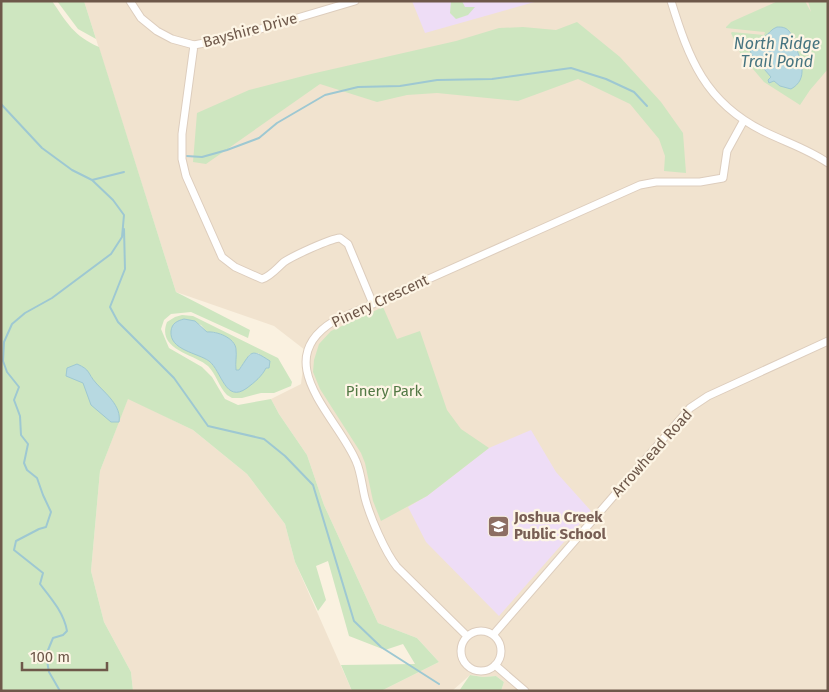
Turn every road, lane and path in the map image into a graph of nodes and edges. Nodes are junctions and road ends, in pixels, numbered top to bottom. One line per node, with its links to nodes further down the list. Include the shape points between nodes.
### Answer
1 (130, 1): 4 (street, Bayshire Drive, via 141,18 157,31)
2 (355, 1): 4 (street, Bayshire Drive, via 230,38)
3 (671, 1): 5 (street, via 696,68 719,99)
4 (194, 45): 7 (street, via 182,134 182,159 186,176 222,257 262,280 288,260 340,238 348,244)
5 (744, 120): 6 (street); 7 (street, Pinery Crescent, via 727,151 723,178 640,185)
6 (828, 163)
7 (373, 304): 10 (street, Pinery Crescent, via 334,321 319,332 306,360 309,383 356,459 369,510 391,559)
8 (828, 341): 9 (street, Arrowhead Road, via 708,396 690,408)
9 (493, 635): 10 (street, via 483,631); 11 (street, via 500,646)
10 (467, 636): 11 (street, via 461,651 468,666 479,671)
11 (495, 665): 12 (street)
12 (525, 691)

